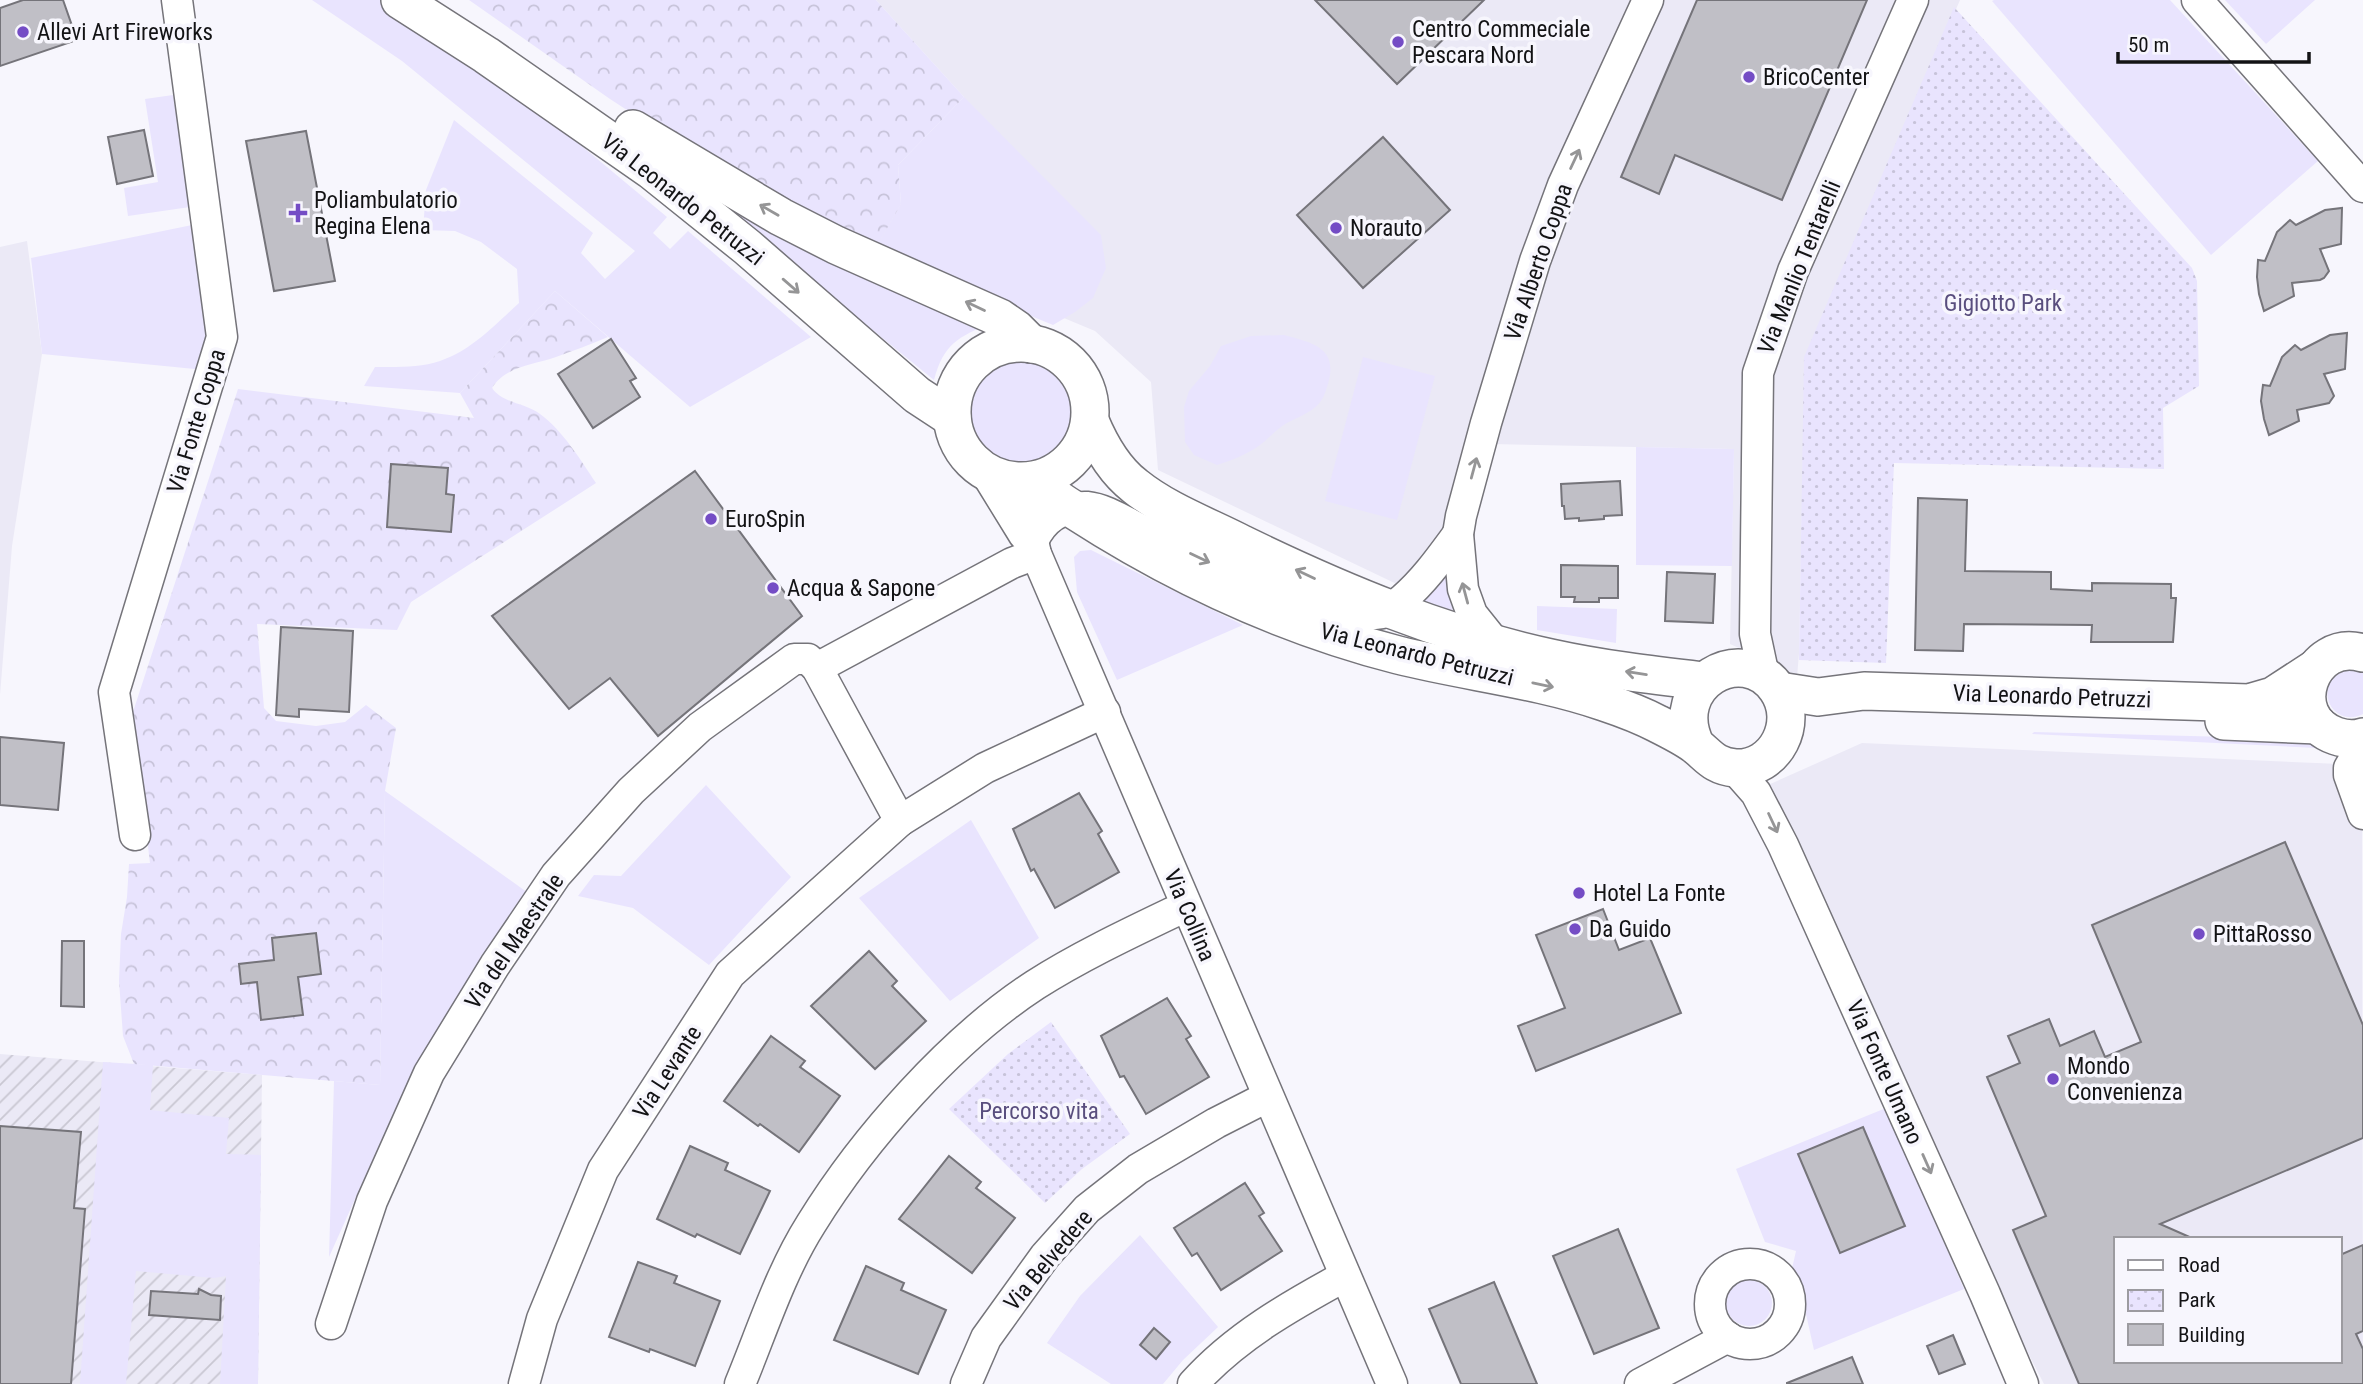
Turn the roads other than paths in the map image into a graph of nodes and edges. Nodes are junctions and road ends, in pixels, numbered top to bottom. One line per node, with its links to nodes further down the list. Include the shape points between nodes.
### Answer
1 (177, 0): 31 (street, Via Fonte Coppa, via 222,337 114,692)
2 (400, 0): 9 (main road, Via Leonardo Petruzzi, one-way to 9, via 651,170 917,395)
3 (439, 0): 8 (main road, Via Leonardo Petruzzi, one-way to 3, via 1000,318 836,245 699,170)
4 (1648, 0): 14 (street, Via Alberto Coppa, one-way to 4, via 1535,261 1563,185)
5 (1913, 0): 21 (street, Via Manlio Tentarelli, via 1794,271 1758,373 1755,634)
6 (2197, 0): 7 (street)
7 (2363, 187)
8 (1031, 344): 9 (main road, via 1014,343 975,360 953,397); 10 (main road, via 1052,350 1080,374)
9 (952, 418): 11 (main road, via 962,449)
10 (1090, 421): 12 (main road, via 1081,449 1070,462); 16 (main road, Via Leonardo Petruzzi, one-way to 10, via 1316,579 1156,500 1133,485 1108,457)
11 (984, 470): 12 (main road, via 1003,479); 15 (street, Via Collina)
12 (1027, 481): 13 (main road, Via Leonardo Petruzzi); 15 (street, Via Collina, via 1024,502)
13 (1070, 508): 15 (street, via 1038,528); 16 (street, Via Leonardo Petruzzi, one-way to 16, via 1097,509 1306,603 1350,613); 27 (main road, Via Leonardo Petruzzi, one-way to 27, via 1196,580 1298,623 1395,654 1589,697 1627,710)
14 (1458, 534): 16 (street, Via Alberto Coppa, via 1422,582); 17 (street, Via Alberto Coppa, one-way to 14, via 1466,600)
15 (1034, 548): 19 (street); 22 (street, Via Collina)
16 (1391, 610): 17 (main road, Via Leonardo Petruzzi)
17 (1496, 644): 21 (main road, Via Leonardo Petruzzi, one-way to 17, via 1609,669)
18 (2363, 653): 20 (main road, Via Leonardo Petruzzi, via 2343,651)
19 (817, 668): 30 (street); 35 (street, Via del Maestrale, via 808,659 794,659 700,727 631,791 556,875 429,1073 372,1201)
20 (2316, 668): 21 (main road, Via Leonardo Petruzzi, via 2273,696 2249,703 1864,691 1808,697); 23 (main road, via 2309,678 2307,703)
21 (1745, 679): 24 (main road, via 1786,710); 27 (main road, via 1697,689 1689,707 1688,727)
22 (1105, 712): 30 (street, Via Levante, via 985,768); 32 (street, Via Collina)
23 (2318, 725): 24 (main road, Via Leonardo Petruzzi, via 1862,711); 25 (main road, via 2343,738)
24 (1785, 731): 28 (main road, via 1766,759)
25 (2363, 737)
26 (2363, 744): 29 (street, via 2349,775)
27 (1696, 746): 28 (main road, via 1706,757)
28 (1734, 768): 43 (street, Via Fonte Umano, one-way to 43, via 1756,793 1783,845)
29 (2363, 814)
30 (900, 821): 37 (street, Via Levante, via 730,974 603,1170 542,1319)
31 (135, 835)
32 (1186, 906): 33 (street, Via Collina); 38 (street, via 1035,985 962,1042 894,1112 810,1225)
33 (1268, 1097): 34 (street, Via Collina); 39 (street, Via Belvedere, via 1138,1169 1087,1209 1045,1256 986,1338)
34 (1345, 1276): 40 (street, via 1281,1311); 41 (street, Via Collina)
35 (331, 1324)
36 (1728, 1337): 42 (street)
37 (524, 1384)
38 (740, 1384)
39 (966, 1384)
40 (1192, 1384)
41 (1392, 1384)
42 (1640, 1384)
43 (2023, 1384)

